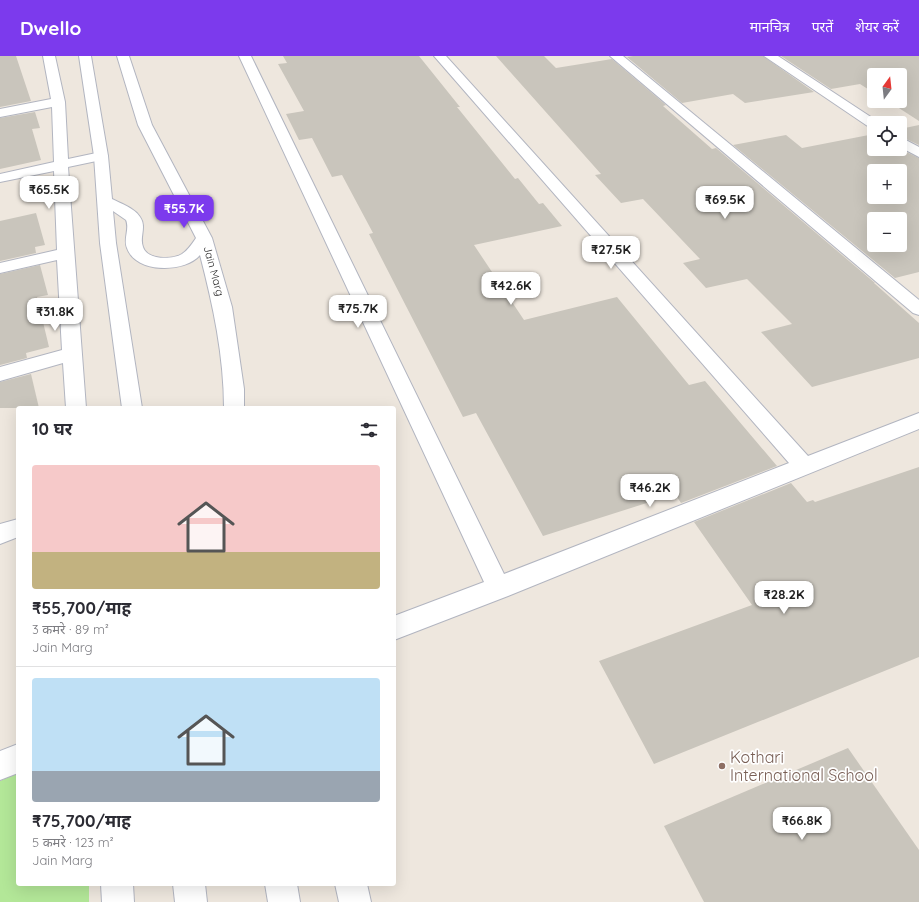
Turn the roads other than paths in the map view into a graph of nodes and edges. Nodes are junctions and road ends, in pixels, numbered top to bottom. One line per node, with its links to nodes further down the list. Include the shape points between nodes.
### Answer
1 (49, 56): 8 (street)
2 (85, 56): 11 (street)
3 (123, 56): 15 (street, Jain Marg, via 145,125)
4 (245, 56): 28 (street)
5 (440, 56): 25 (street)
6 (616, 56): 18 (street)
7 (770, 56): 10 (street)
8 (58, 102): 9 (street); 12 (street)
9 (0, 113)
10 (867, 119)
11 (101, 156): 12 (street); 14 (street)
12 (60, 165): 13 (street); 16 (street)
13 (0, 178)
14 (105, 201): 15 (street, via 130,215 135,222 134,244 144,259 158,263 184,260 192,255); 22 (street, via 108,243)
15 (204, 238): 23 (street, Jain Marg, via 223,307)
16 (65, 253): 17 (street); 19 (street)
17 (0, 268)
18 (919, 309)
19 (71, 354): 20 (street); 21 (street)
20 (0, 374)
21 (76, 406)
22 (132, 406)
23 (234, 406)
24 (919, 421): 25 (street)
25 (804, 466): 28 (street)
26 (16, 529): 27 (street)
27 (0, 534)
28 (499, 588): 29 (street)
29 (396, 627)
30 (16, 759): 31 (street)
31 (0, 766)
32 (117, 886): 36 (street)
33 (189, 886): 37 (street)
34 (281, 886): 38 (street)
35 (351, 886): 39 (street)
36 (118, 902)
37 (191, 902)
38 (284, 902)
39 (355, 902)

